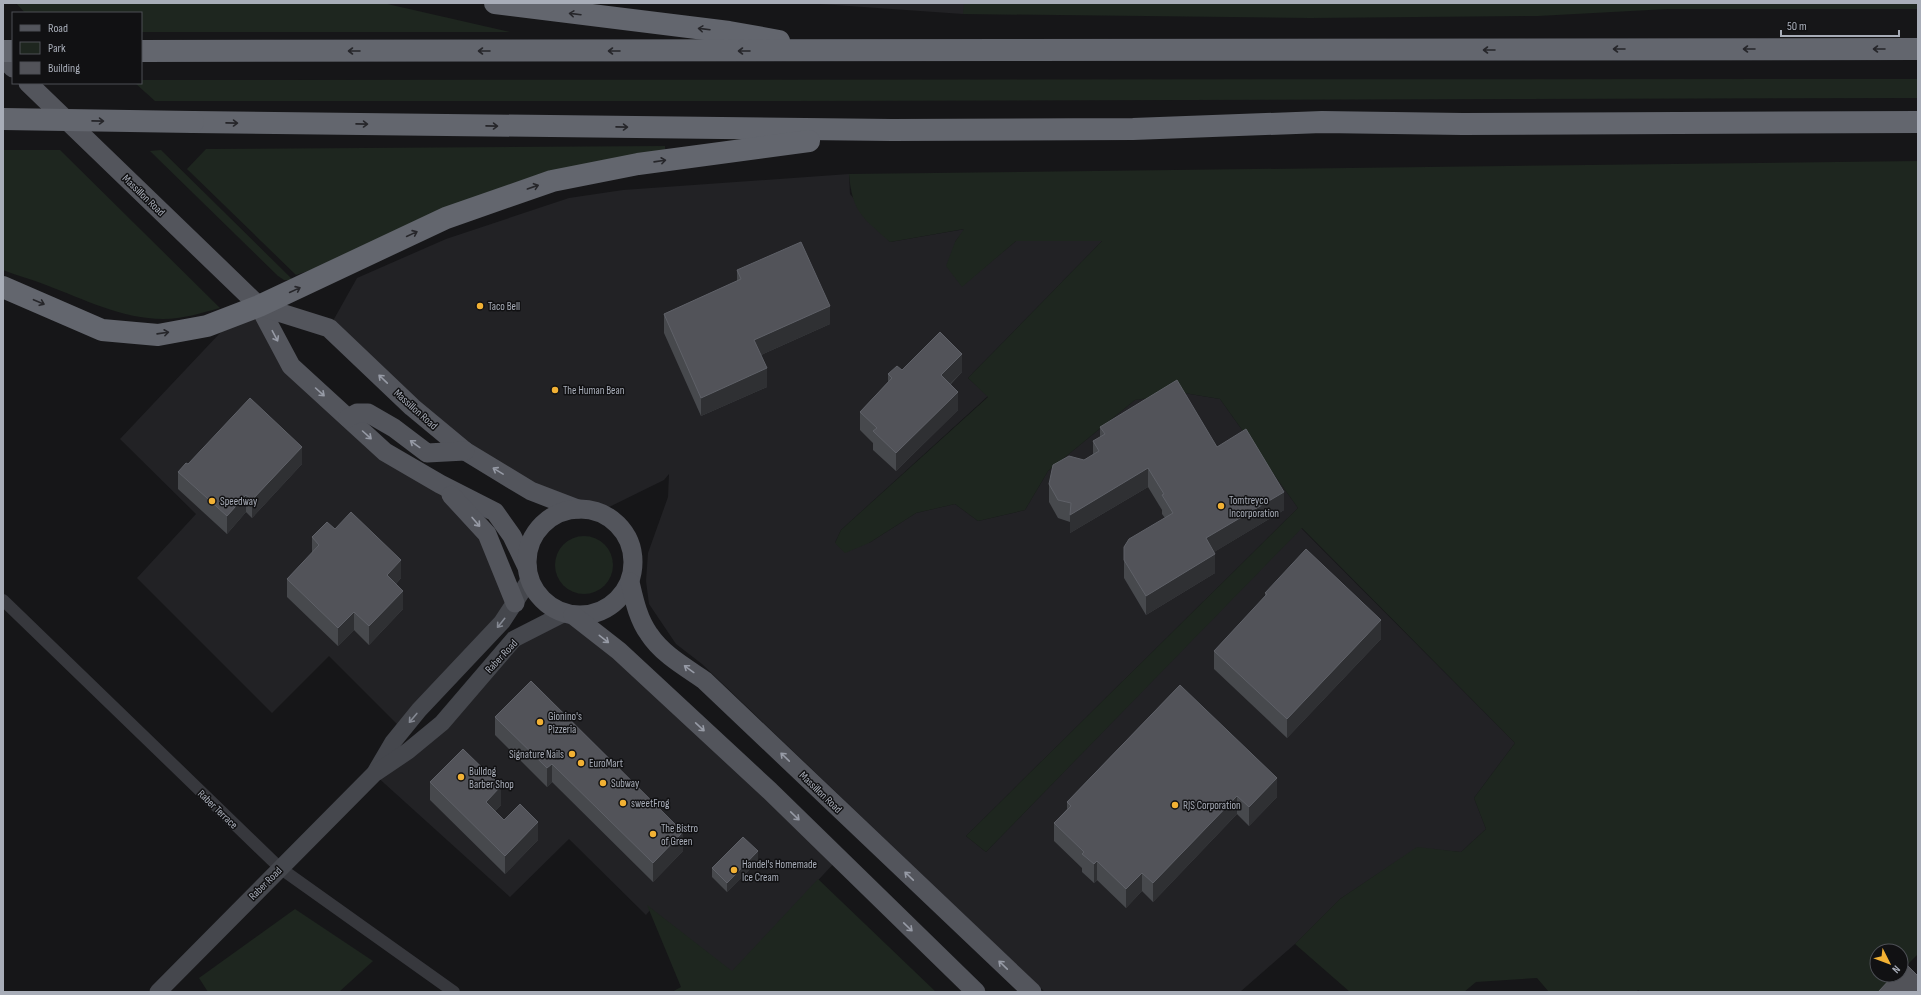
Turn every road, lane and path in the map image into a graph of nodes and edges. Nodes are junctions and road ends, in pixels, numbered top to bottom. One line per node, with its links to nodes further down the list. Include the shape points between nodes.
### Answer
1 (495, 3): 4 (highway, one-way to 1, via 729,32)
2 (1918, 49): 4 (highway, one-way to 4)
3 (142, 51): 4 (highway, one-way to 3)
4 (825, 51)
5 (3, 58): 6 (main road)
6 (12, 67)
7 (29, 84): 12 (main road, Massillon Road)
8 (3, 119): 10 (highway, one-way to 10, bridge)
9 (1918, 122): 10 (highway, via 1322,122 1133,129)
10 (892, 130): 12 (highway, one-way to 10, via 446,218 552,181 638,164)
11 (3, 287): 12 (highway, one-way to 12, via 102,330 158,334 207,326)
12 (259, 306): 13 (main road, Massillon Road, one-way to 13, via 291,366); 14 (main road, Massillon Road, one-way to 12, via 412,407 330,328)
13 (348, 418): 14 (main road, one-way to 13, via 428,453 368,413 358,413); 15 (main road, Massillon Road, one-way to 15, via 386,452)
14 (465, 451): 16 (main road, Massillon Road, one-way to 14, via 531,491)
15 (440, 484): 17 (main road, Massillon Road, via 495,512 512,536); 20 (main road, one-way to 20, via 486,534)
16 (578, 509): 17 (main road, via 565,511 548,519 536,532 528,549); 18 (main road, via 599,512 614,520 625,533 632,549)
17 (528, 573): 20 (street, Raber Road); 21 (main road, via 541,599 556,610)
18 (630, 582): 21 (main road, via 621,596 608,607 591,614); 27 (main road, Massillon Road, one-way to 18, via 704,680 662,650 648,634 636,607)
19 (3, 600): 23 (street, Raber Terrace)
20 (515, 603): 22 (street, Raber Road, one-way to 22, via 502,622 419,710 393,742)
21 (569, 614): 22 (street, Raber Road, via 514,639 442,723); 26 (main road, one-way to 26, via 619,651 770,791)
22 (374, 774): 23 (street, Raber Road)
23 (280, 868): 24 (street, Raber Road); 25 (street, Raber Terrace)
24 (158, 992)
25 (454, 992)
26 (976, 992)
27 (1032, 992)

